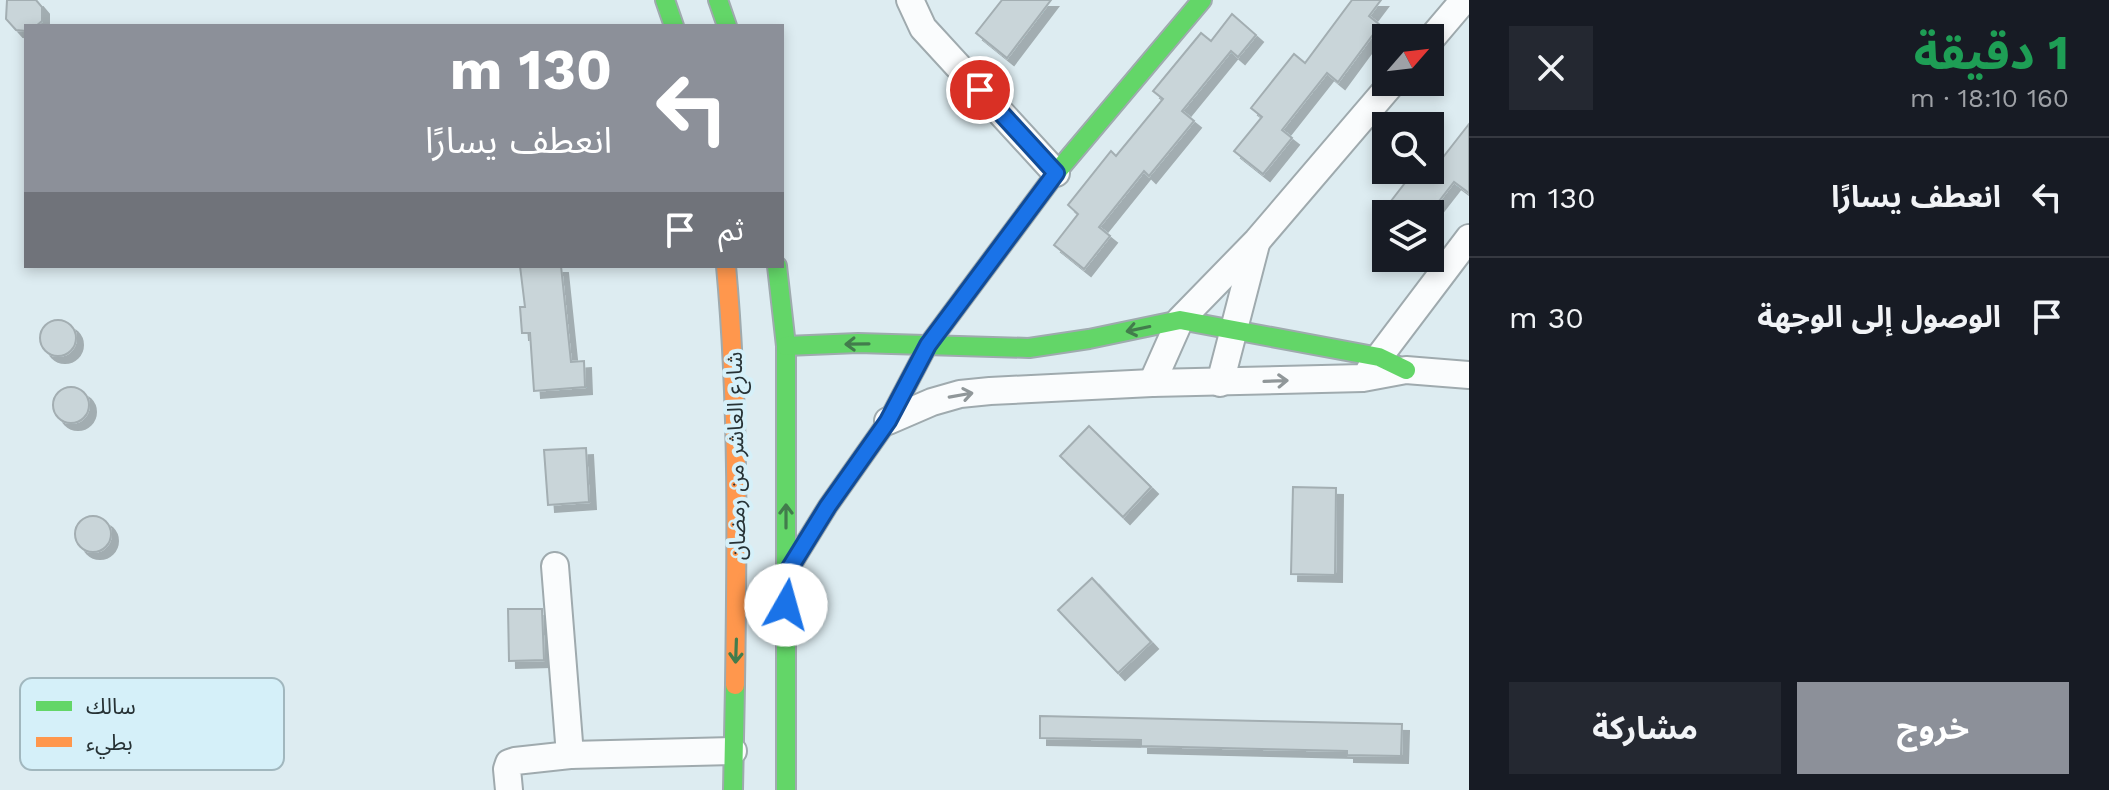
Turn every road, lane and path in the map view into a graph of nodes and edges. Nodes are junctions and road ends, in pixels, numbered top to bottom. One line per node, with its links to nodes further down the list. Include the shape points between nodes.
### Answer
1 (665, 0): 6 (street)
2 (718, 0): 7 (street)
3 (910, 0): 10 (street, via 923,28)
4 (1202, 0): 10 (street)
5 (1464, 0): 8 (street)
6 (673, 24)
7 (726, 24)
8 (1444, 24)
9 (1381, 96): 12 (street)
10 (1056, 173): 17 (street)
11 (1469, 238): 19 (street)
12 (1257, 241): 15 (street); 16 (street)
13 (726, 268): 28 (street, شارع العاشر من رمضان, one-way to 28, via 739,469)
14 (777, 268): 18 (street)
15 (1180, 320): 16 (street); 17 (street, one-way to 17, via 1029,348); 23 (street)
16 (1233, 329): 19 (street); 24 (street)
17 (928, 345): 18 (street, one-way to 18); 25 (street)
18 (786, 346): 27 (street, one-way to 18)
19 (1379, 357): 20 (street); 22 (street)
20 (1406, 370): 21 (street); 22 (street)
21 (1469, 375)
22 (1363, 378): 24 (street, one-way to 22)
23 (1152, 383): 24 (street); 25 (street, one-way to 23, via 960,394)
24 (1220, 383)
25 (888, 421): 27 (street)
26 (555, 566): 29 (street)
27 (786, 574): 32 (street)
28 (733, 751): 29 (street); 31 (street, شارع العاشر من رمضان)
29 (570, 755): 30 (street, via 509,763)
30 (509, 790)
31 (733, 790)
32 (786, 790)

